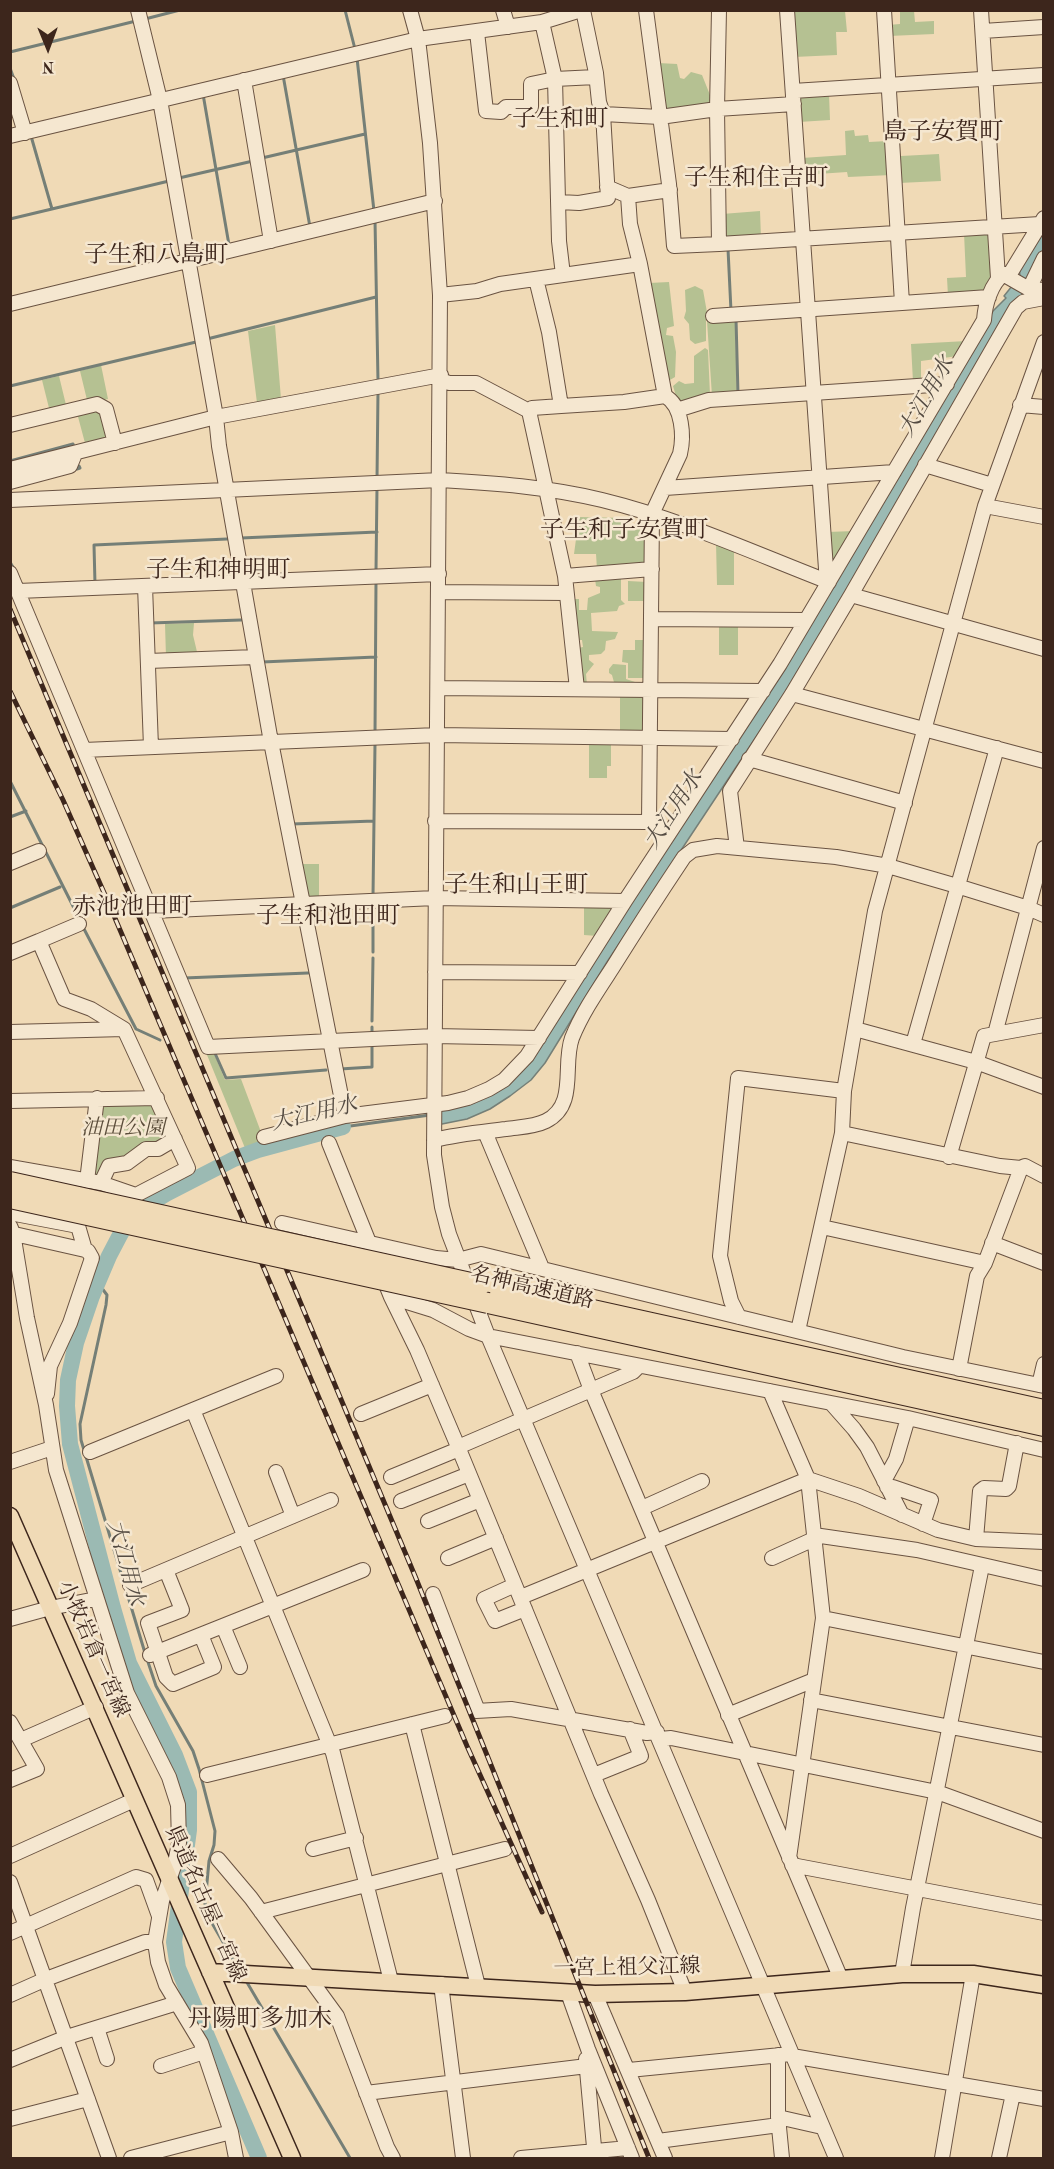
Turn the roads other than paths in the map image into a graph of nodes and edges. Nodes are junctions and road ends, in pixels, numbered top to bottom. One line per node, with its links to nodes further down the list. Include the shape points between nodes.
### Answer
1 (138, 10): 24 (street)
2 (411, 10): 15 (street)
3 (504, 10): 11 (street)
4 (582, 10): 10 (street); 17 (street)
5 (646, 10): 27 (street)
6 (719, 10): 25 (street)
7 (787, 10): 23 (street)
8 (884, 10): 22 (street)
9 (981, 10): 13 (street)
10 (542, 22): 11 (street); 20 (street)
11 (508, 27): 14 (street)
12 (1044, 27): 13 (street)
13 (983, 31): 18 (street)
14 (477, 32): 15 (street); 20 (street, via 486,111 531,107 531,84)
15 (418, 39): 19 (street); 33 (street)
16 (1044, 75): 18 (street)
17 (596, 77): 20 (street); 26 (street)
18 (986, 79): 22 (street); 36 (street)
19 (244, 80): 24 (street); 39 (street)
20 (555, 80): 34 (street)
21 (10, 83): 28 (street)
22 (889, 85): 23 (street); 37 (street)
23 (794, 98): 25 (street); 38 (street)
24 (160, 100): 28 (street); 42 (street)
25 (717, 109): 27 (street); 40 (street)
26 (603, 114): 27 (street); 30 (street)
27 (660, 117): 31 (street)
28 (25, 133): 29 (street)
29 (10, 136)
30 (607, 186): 32 (street); 34 (street, via 608,198)
31 (670, 190): 32 (street); 40 (street, via 674,246)
32 (628, 196): 43 (street)
33 (435, 201): 39 (street); 49 (street)
34 (559, 202): 44 (street)
35 (1042, 221): 36 (street); 45 (street)
36 (995, 227): 37 (street); 45 (street)
37 (898, 233): 38 (street); 52 (street)
38 (802, 239): 40 (street); 54 (street)
39 (271, 241): 42 (street)
40 (719, 244)
41 (1044, 258): 47 (street)
42 (189, 261): 53 (street); 66 (street)
43 (640, 264): 44 (street); 60 (street)
44 (563, 274): 46 (street)
45 (1006, 278): 47 (street); 50 (street)
46 (536, 279): 49 (street); 62 (street)
47 (1029, 289): 48 (street)
48 (1044, 290)
49 (440, 295): 57 (street)
50 (989, 297): 52 (street); 58 (street, via 984,320)
51 (1044, 298): 70 (street, via 1023,302 1016,308)
52 (902, 303): 54 (street)
53 (10, 304)
54 (808, 310): 55 (street); 59 (street)
55 (713, 316)
56 (1044, 342): 61 (street)
57 (441, 377): 65 (street, via 449,383 476,383); 66 (street); 74 (street)
58 (947, 384): 59 (street); 72 (street)
59 (814, 393): 64 (street, via 709,400); 73 (street)
60 (665, 396): 62 (street); 64 (street)
61 (1020, 405): 63 (street); 76 (street)
62 (561, 406): 65 (street)
63 (1044, 407)
64 (677, 410): 78 (street, via 682,445)
65 (529, 411): 77 (street)
66 (216, 417): 68 (street); 79 (street)
67 (10, 425): 68 (street, via 98,404 106,409)
68 (116, 443): 69 (street)
69 (75, 454): 71 (street); 75 (street, via 70,466)
70 (925, 465): 76 (street); 94 (street)
71 (10, 469)
72 (894, 472): 73 (street); 89 (street)
73 (819, 477): 78 (street); 89 (street)
74 (440, 480): 77 (street); 79 (street); 86 (street)
75 (10, 482)
76 (992, 485): 81 (street)
77 (545, 488): 82 (street); 87 (street)
78 (664, 488): 82 (street)
79 (226, 490): 80 (street); 88 (street)
80 (10, 500)
81 (985, 506): 83 (street); 97 (street)
82 (652, 514): 84 (street); 89 (street)
83 (1044, 517)
84 (652, 569): 87 (street); 95 (street)
85 (10, 573): 91 (street)
86 (439, 574): 88 (street); 92 (street)
87 (565, 576): 93 (street)
88 (243, 582): 90 (street); 99 (street)
89 (829, 582): 96 (street)
90 (145, 586): 91 (street); 100 (street)
91 (18, 591): 113 (street)
92 (439, 592): 93 (street); 101 (street)
93 (566, 592): 102 (street)
94 (851, 595): 97 (street); 105 (street)
95 (651, 619): 96 (street); 103 (street)
96 (806, 620): 104 (street)
97 (954, 624): 98 (street); 106 (street)
98 (1044, 649)
99 (256, 657): 100 (street); 110 (street)
100 (148, 661): 111 (street)
101 (438, 688): 102 (street); 107 (street)
102 (577, 689): 103 (street)
103 (651, 690): 104 (street); 108 (street)
104 (763, 691): 109 (street)
105 (792, 694): 106 (street); 114 (street)
106 (926, 728): 112 (street); 116 (street)
107 (437, 735): 108 (street); 110 (street); 117 (street)
108 (650, 738): 109 (street); 118 (street)
109 (732, 739): 119 (street)
110 (272, 742): 111 (street); 128 (street)
111 (151, 747): 113 (street)
112 (997, 748): 115 (street); 125 (street)
113 (84, 750): 130 (street)
114 (749, 759): 116 (street); 120 (street, via 730,791)
115 (1044, 761)
116 (905, 803): 124 (street)
117 (435, 821): 118 (street); 126 (street)
118 (649, 822): 119 (street)
119 (669, 834): 127 (street)
120 (737, 848): 124 (street); 154 (street, via 702,848 684,856 592,1000 572,1040 567,1090 556,1112 548,1121 534,1125)
121 (1044, 848): 129 (street)
122 (39, 851): 123 (street)
123 (10, 863)
124 (888, 866): 125 (street); 139 (street, via 875,912)
125 (957, 886): 129 (street); 145 (street)
126 (435, 898): 127 (street); 128 (street); 135 (street)
127 (625, 901): 136 (street)
128 (304, 905): 130 (street); 144 (street)
129 (1028, 908): 131 (street); 141 (street)
130 (152, 911): 144 (street, via 208,1047)
131 (1044, 915)
132 (80, 924): 133 (street)
133 (39, 941): 134 (street); 138 (street, via 64,999 91,1009)
134 (10, 953)
135 (435, 972): 136 (street); 142 (street)
136 (580, 973): 143 (street)
137 (1044, 1025): 141 (street)
138 (124, 1029): 140 (street); 150 (street)
139 (855, 1029): 145 (street); 148 (street)
140 (10, 1032)
141 (995, 1034): 146 (street, via 984,1036)
142 (434, 1036): 143 (street); 144 (street); 152 (street)
143 (539, 1038): 152 (street, via 527,1056 497,1084 468,1098)
144 (330, 1041): 153 (street)
145 (913, 1044): 146 (street)
146 (976, 1062): 147 (street); 160 (street)
147 (1044, 1087)
148 (844, 1090): 155 (street); 180 (street, via 738,1078 720,1256 731,1301)
149 (97, 1098): 150 (street); 151 (street); 165 (street)
150 (157, 1098): 158 (street)
151 (10, 1101)
152 (434, 1107): 153 (street); 156 (street)
153 (345, 1116): 157 (street)
154 (485, 1132): 156 (street); 177 (street)
155 (842, 1133): 160 (street); 169 (street)
156 (434, 1134): 174 (street, via 442,1207)
157 (264, 1137)
158 (175, 1139): 165 (street, via 158,1149 146,1149 127,1163 109,1166); 165 (street, via 188,1168 136,1195)
159 (329, 1143): 172 (street)
160 (949, 1157): 162 (street)
161 (10, 1167): 165 (street)
162 (1022, 1168): 163 (street); 171 (street)
163 (1044, 1176)
164 (10, 1182): 197 (highway, 名神高速道路, bridge)
165 (94, 1182)
166 (10, 1198): 201 (highway, 名神高速道路, bridge)
167 (10, 1213): 173 (street, via 78,1226)
168 (282, 1223): 172 (street)
169 (822, 1227): 175 (street); 181 (street)
170 (12, 1230): 173 (street); 178 (street)
171 (992, 1243): 175 (street); 176 (street)
172 (370, 1244): 174 (street); 179 (street)
173 (85, 1250): 195 (street, via 92,1258 51,1366)
174 (458, 1260): 177 (street, via 481,1254); 182 (street)
175 (985, 1263): 188 (street, via 977,1276)
176 (1044, 1263)
177 (542, 1268): 180 (street)
178 (15, 1275): 195 (street)
179 (391, 1297): 182 (street, via 433,1310); 190 (street)
180 (740, 1317): 181 (street)
181 (798, 1331): 183 (street)
182 (488, 1336): 184 (street); 200 (street)
183 (850, 1344): 185 (street); 188 (street)
184 (578, 1353): 187 (street); 192 (street)
185 (847, 1358)
186 (1044, 1364): 191 (street)
187 (639, 1366): 192 (street); 193 (street)
188 (959, 1368): 191 (street, via 979,1379)
189 (276, 1376): 196 (street)
190 (432, 1385): 198 (street); 204 (street)
191 (1041, 1385)
192 (591, 1390): 200 (street); 217 (street)
193 (771, 1392): 194 (street); 211 (street)
194 (836, 1400): 199 (street); 213 (street)
195 (46, 1405): 203 (street)
196 (193, 1410): 206 (street); 223 (street)
197 (1044, 1410)
198 (361, 1414)
199 (908, 1418): 202 (street, via 969,1426); 213 (street)
200 (524, 1419): 204 (street); 234 (street)
201 (1044, 1426)
202 (1017, 1443): 205 (street); 226 (street, via 1009,1486 980,1491)
203 (52, 1448): 207 (street); 239 (street)
204 (458, 1448): 209 (street); 210 (street)
205 (1044, 1450)
206 (90, 1452)
207 (10, 1462)
208 (276, 1472): 220 (street)
209 (469, 1474): 215 (street); 216 (street)
210 (391, 1477)
211 (808, 1479): 218 (street); 224 (street); 227 (street)
212 (702, 1481): 217 (street)
213 (886, 1484): 218 (street); 222 (street, via 931,1500)
214 (331, 1500): 220 (street)
215 (480, 1500): 221 (street); 225 (street)
216 (401, 1501)
217 (642, 1508): 227 (street)
218 (902, 1515): 222 (street)
219 (10, 1516): 241 (main road, 小牧岩倉一宮線)
220 (293, 1516): 223 (street)
221 (428, 1521)
222 (923, 1524): 226 (street)
223 (246, 1537): 233 (street); 240 (street)
224 (814, 1537): 230 (street); 231 (street, via 917,1550); 242 (street)
225 (496, 1538): 229 (street); 238 (street)
226 (976, 1539): 228 (street)
227 (656, 1541): 234 (street); 253 (street)
228 (1044, 1542)
229 (448, 1558)
230 (772, 1558)
231 (982, 1566): 235 (street); 246 (street)
232 (363, 1569): 240 (street)
233 (166, 1570): 236 (street); 247 (street, via 182,1610 148,1623)
234 (588, 1571): 238 (street); 260 (street)
235 (1044, 1579)
236 (130, 1585)
237 (433, 1594): 255 (street, via 477,1711 511,1709)
238 (520, 1597): 255 (street)
239 (96, 1599): 241 (street); 280 (street, via 127,1693 159,1752 178,1805 179,1843)
240 (274, 1606): 244 (street); 262 (street)
241 (50, 1608): 243 (street); 252 (main road, 小牧岩倉一宮線)
242 (823, 1618): 246 (street); 250 (street)
243 (10, 1619)
244 (223, 1626): 245 (street); 249 (street)
245 (201, 1635): 247 (street); 247 (street, via 214,1667 194,1676 173,1684)
246 (965, 1647): 248 (street); 258 (street)
247 (154, 1654)
248 (1044, 1662)
249 (240, 1667)
250 (814, 1680): 251 (street); 253 (street)
251 (812, 1700): 258 (street); 265 (street)
252 (96, 1707): 261 (street); 270 (main road, 小牧岩倉一宮線)
253 (728, 1714): 264 (street)
254 (445, 1716): 257 (street)
255 (571, 1719): 259 (street); 267 (street)
256 (10, 1722): 261 (street)
257 (412, 1724): 262 (street); 278 (street)
258 (949, 1727): 263 (street); 269 (street)
259 (630, 1729): 260 (street); 267 (street, via 641,1756)
260 (659, 1736): 264 (street); 297 (street)
261 (21, 1740): 268 (street, via 37,1769)
262 (330, 1743): 266 (street); 272 (street)
263 (1044, 1745)
264 (743, 1752): 265 (street); 277 (street)
265 (803, 1764): 269 (street); 277 (street)
266 (207, 1775)
267 (594, 1775): 300 (street)
268 (10, 1780)
269 (937, 1792): 271 (street); 282 (street)
270 (134, 1800): 275 (street); 280 (main road, 県道名古屋一宮線)
271 (1044, 1831)
272 (356, 1838): 273 (street); 281 (street)
273 (313, 1849)
274 (506, 1849): 278 (street)
275 (10, 1856)
276 (218, 1859): 283 (street)
277 (791, 1861): 282 (street); 294 (street)
278 (447, 1864): 281 (street); 299 (street)
279 (10, 1882): 286 (street)
280 (171, 1882): 285 (street, via 162,1901); 289 (main road, 県道名古屋一宮線)
281 (368, 1884): 283 (street); 295 (street)
282 (917, 1888): 284 (street); 290 (street)
283 (261, 1912): 292 (street)
284 (1044, 1913)
285 (160, 1918): 286 (street, via 146,1880 136,1877); 288 (street)
286 (27, 1926): 287 (street); 293 (street)
287 (10, 1934)
288 (155, 1942): 293 (street, via 145,1942); 304 (street, via 166,1985)
289 (210, 1972): 292 (main road, 一宮上祖父江線); 331 (main road, 県道名古屋一宮線)
290 (902, 1974): 291 (main road, 一宮上祖父江線); 294 (main road, 一宮上祖父江線)
291 (973, 1974): 298 (main road, 一宮上祖父江線); 316 (street)
292 (309, 1977): 295 (main road, 一宮上祖父江線); 317 (street, via 337,2016)
293 (46, 1979): 303 (street); 306 (street)
294 (841, 1979): 297 (main road, 一宮上祖父江線)
295 (391, 1981): 296 (main road, 一宮上祖父江線)
296 (441, 1984): 299 (main road, 一宮上祖父江線); 315 (street)
297 (763, 1985): 300 (main road, 一宮上祖父江線); 309 (street)
298 (1044, 1985)
299 (478, 1986): 301 (main road, 一宮上祖父江線)
300 (685, 1992): 302 (main road, 一宮上祖父江線)
301 (568, 1993): 302 (main road, 一宮上祖父江線); 307 (street)
302 (595, 1994): 314 (street)
303 (10, 1995)
304 (177, 2004): 305 (street); 308 (street)
305 (98, 2028): 306 (street); 310 (street)
306 (67, 2037): 311 (street); 319 (street)
307 (588, 2049): 313 (street); 326 (street)
308 (204, 2052): 312 (street); 324 (street)
309 (787, 2055): 314 (street); 316 (street); 322 (street); 323 (street)
310 (107, 2059)
311 (10, 2060)
312 (161, 2066)
313 (587, 2066): 315 (street); 327 (street)
314 (629, 2070): 325 (street)
315 (453, 2081): 317 (street); 333 (street)
316 (954, 2084): 318 (street); 338 (street)
317 (366, 2092): 332 (street)
318 (1013, 2094): 320 (street); 339 (street)
319 (88, 2099): 321 (street); 328 (street)
320 (1044, 2099)
321 (10, 2119)
322 (778, 2121): 323 (street); 325 (street); 336 (street)
323 (822, 2127): 337 (street)
324 (231, 2132): 329 (street); 330 (street)
325 (658, 2141): 335 (street)
326 (630, 2153): 327 (street)
327 (595, 2154): 334 (street)
328 (109, 2158)
329 (131, 2158)
330 (236, 2158)
331 (292, 2158)
332 (393, 2158)
333 (463, 2158)
334 (521, 2158)
335 (665, 2158)
336 (782, 2158)
337 (836, 2158)
338 (942, 2158)
339 (999, 2158)

